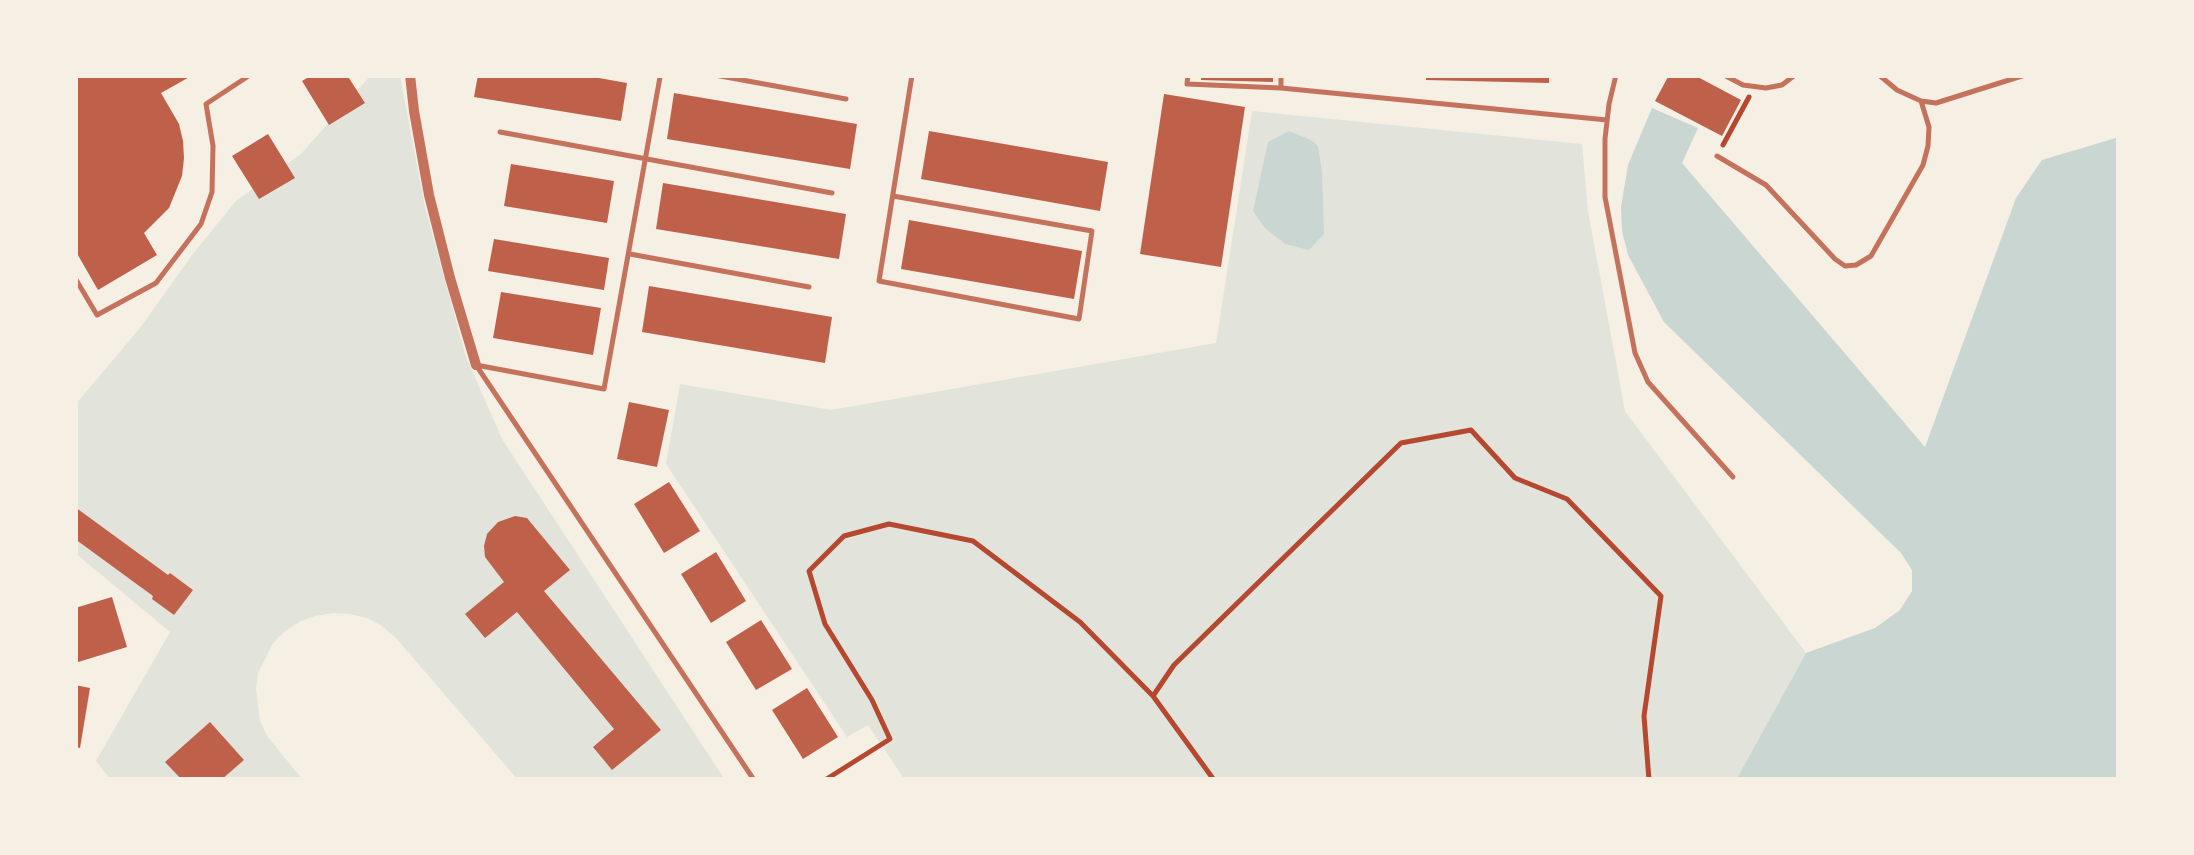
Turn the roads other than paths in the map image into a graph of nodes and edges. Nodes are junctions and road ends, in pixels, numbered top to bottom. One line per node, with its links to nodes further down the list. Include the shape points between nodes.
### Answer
1 (250, 75): 23 (lane, via 206,104 212,192 201,224 156,283 97,315)
2 (410, 75): 25 (street, via 429,195)
3 (715, 75): 14 (lane)
4 (912, 75): 21 (lane)
5 (1188, 75): 13 (lane, via 1187,84)
6 (1281, 75): 13 (lane)
7 (1616, 75): 16 (lane)
8 (1724, 75): 9 (lane, via 1754,88 1782,85)
9 (1795, 75)
10 (1879, 75): 15 (lane)
11 (2024, 75): 15 (lane)
12 (660, 77): 19 (lane)
13 (1281, 88): 16 (lane)
14 (846, 100)
15 (1921, 101): 18 (lane, via 1929,127 1922,165 1871,256 1856,264 1835,259 1766,185)
16 (1607, 120): 26 (lane, via 1606,196 1635,353 1648,382)
17 (500, 132): 19 (lane)
18 (1717, 156)
19 (645, 158): 20 (lane); 22 (lane)
20 (832, 193)
21 (893, 196): 21 (lane, via 879,281 1078,319 1092,232)
22 (628, 254): 24 (lane); 25 (lane, via 604,388)
23 (75, 278)
24 (808, 287)
25 (476, 365): 27 (lane)
26 (1734, 476)
27 (754, 780)

